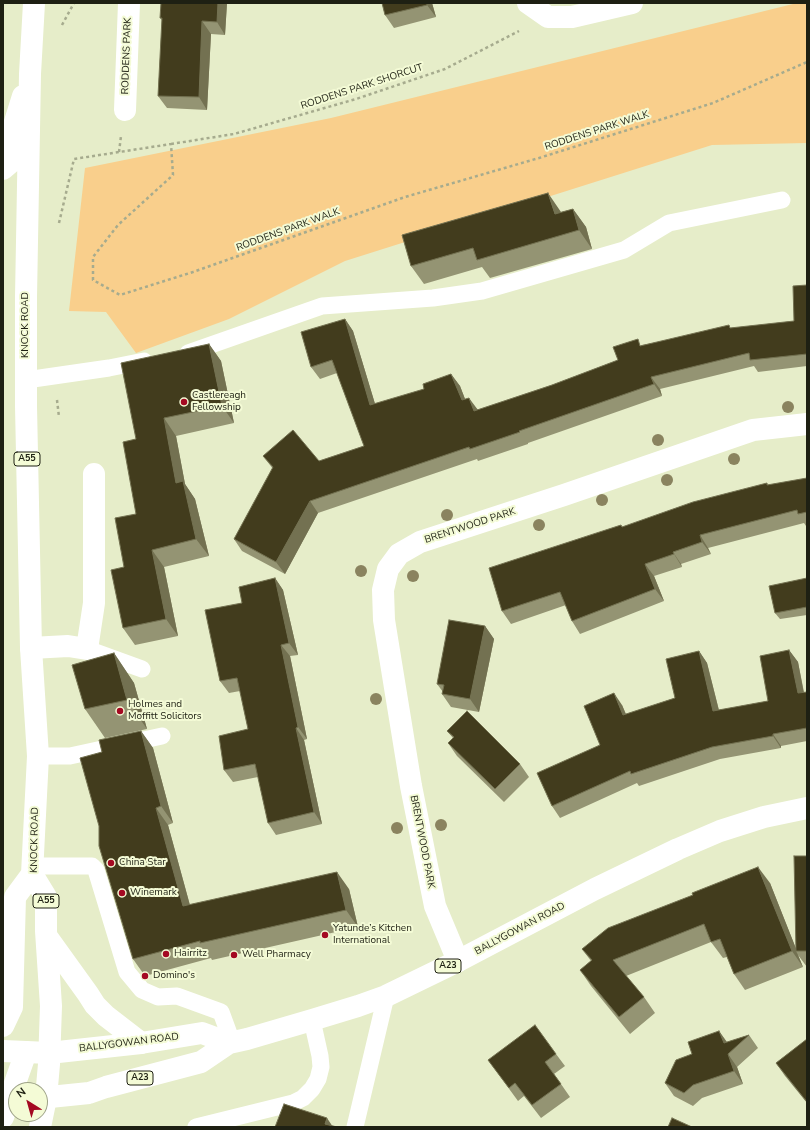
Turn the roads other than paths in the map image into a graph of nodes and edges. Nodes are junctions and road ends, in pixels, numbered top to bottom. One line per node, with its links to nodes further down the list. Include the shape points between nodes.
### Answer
1 (34, 3): 5 (main road, KNOCK ROAD / A55)
2 (129, 3): 6 (main road, RODDENS PARK)
3 (528, 3): 4 (main road, via 548,17 572,17)
4 (632, 3)
5 (30, 74): 7 (main road, via 14,125 10,163); 9 (main road, KNOCK ROAD / A55)
6 (124, 110)
7 (3, 169)
8 (782, 200): 9 (lane, via 669,222 624,250 482,291 433,298 322,306 191,352 109,368)
9 (26, 380): 12 (main road, KNOCK ROAD / A55)
10 (807, 424): 20 (main road, BRENTWOOD PARK, via 753,430 420,542 399,554 388,569 383,590 384,620 411,786 435,906)
11 (94, 474): 13 (main road, via 94,603)
12 (31, 648): 13 (main road, via 68,646); 16 (main road, KNOCK ROAD / A55)
13 (87, 650): 14 (lane)
14 (142, 669)
15 (162, 736): 16 (lane, via 70,756)
16 (38, 756): 18 (main road, KNOCK ROAD / A55)
17 (807, 808): 20 (main road, BALLYGOWAN ROAD / A23, via 764,817 720,831 678,849 595,889)
18 (32, 870): 19 (main road, KNOCK ROAD / A55, via 46,897); 23 (main road, via 15,897 12,1007); 24 (lane, via 92,866 96,870 126,972 142,990 158,997 177,996 221,1012)
19 (47, 937): 25 (main road, via 95,1005); 28 (main road, KNOCK ROAD / A55, via 51,1006)
20 (458, 962): 21 (main road, BALLYGOWAN ROAD / A23)
21 (386, 996): 22 (main road, BALLYGOWAN ROAD / A23); 33 (lane)
22 (312, 1020): 24 (main road, BALLYGOWAN ROAD / A23); 32 (lane, via 321,1066 318,1079 303,1098 293,1103)
23 (3, 1026)
24 (231, 1042): 25 (main road, BALLYGOWAN ROAD, via 202,1033); 31 (main road, BALLYGOWAN ROAD / A23, via 202,1062 89,1093)
25 (141, 1043): 28 (main road, BALLYGOWAN ROAD)
26 (3, 1051): 27 (main road, BALLYGOWAN ROAD)
27 (26, 1052): 28 (main road, BALLYGOWAN ROAD); 29 (main road)
28 (49, 1053): 30 (main road, A55)
29 (16, 1082)
30 (46, 1082)
31 (48, 1097)
32 (196, 1127)
33 (355, 1127)

